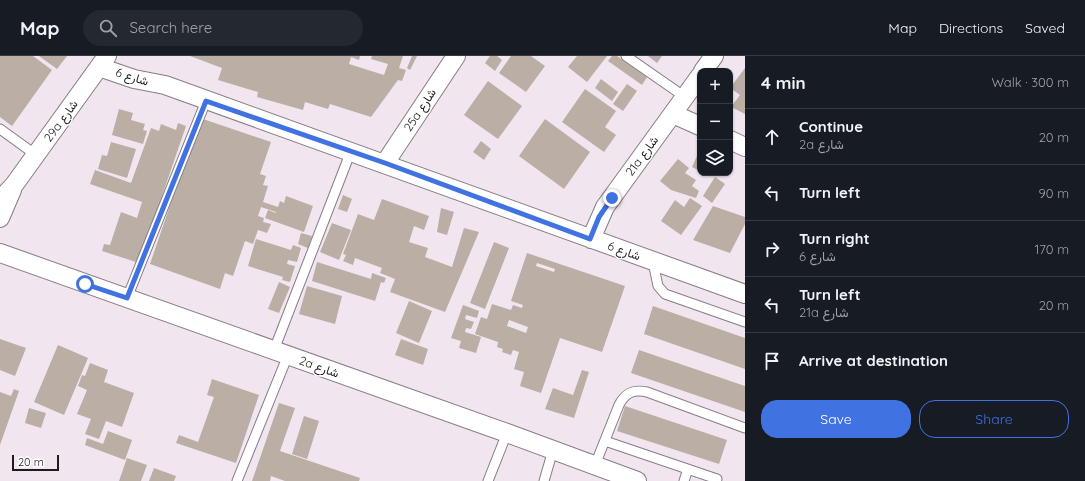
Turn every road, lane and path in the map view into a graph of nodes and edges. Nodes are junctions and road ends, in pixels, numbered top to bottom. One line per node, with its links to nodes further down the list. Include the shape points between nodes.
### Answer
1 (456, 56): 16 (street, 25a شارع)
2 (626, 56): 7 (lane)
3 (714, 56): 5 (street)
4 (105, 60): 8 (street, شارع 6, via 134,79 165,86); 15 (street, 29a شارع)
5 (706, 68)
6 (697, 80): 7 (street, 21a شارع)
7 (685, 97): 9 (street, 21a شارع)
8 (206, 101): 14 (street, شارع 6); 24 (lane)
9 (673, 114): 10 (street); 20 (street, 21a شارع, via 605,207)
10 (697, 125)
11 (0, 129): 15 (lane)
12 (733, 141): 13 (street)
13 (745, 147)
14 (351, 151): 16 (street, شارع 6); 26 (lane)
15 (36, 156): 17 (street, 29a شارع)
16 (385, 163): 20 (street, شارع 6)
17 (14, 186): 18 (street, 29a شارع); 19 (street, 29a شارع)
18 (0, 200)
19 (0, 218)
20 (590, 239): 22 (street, شارع 6)
21 (0, 253): 24 (street, 2a شارع)
22 (653, 262): 23 (street, شارع 6); 25 (lane, via 658,286 665,294)
23 (745, 294)
24 (127, 298): 26 (street, 2a شارع)
25 (745, 322)
26 (281, 353): 28 (street, 2a شارع); 34 (lane)
27 (745, 428): 29 (lane, via 639,390 623,397)
28 (506, 433): 30 (street, 2a شارع); 35 (lane)
29 (605, 441): 31 (lane); 32 (lane)
30 (553, 450): 31 (street, 2a شارع); 36 (lane)
31 (595, 465): 37 (street, 2a شارع)
32 (688, 469): 33 (lane); 38 (lane)
33 (717, 479)
34 (237, 481)
35 (488, 481)
36 (544, 481)
37 (637, 481)
38 (684, 481)

